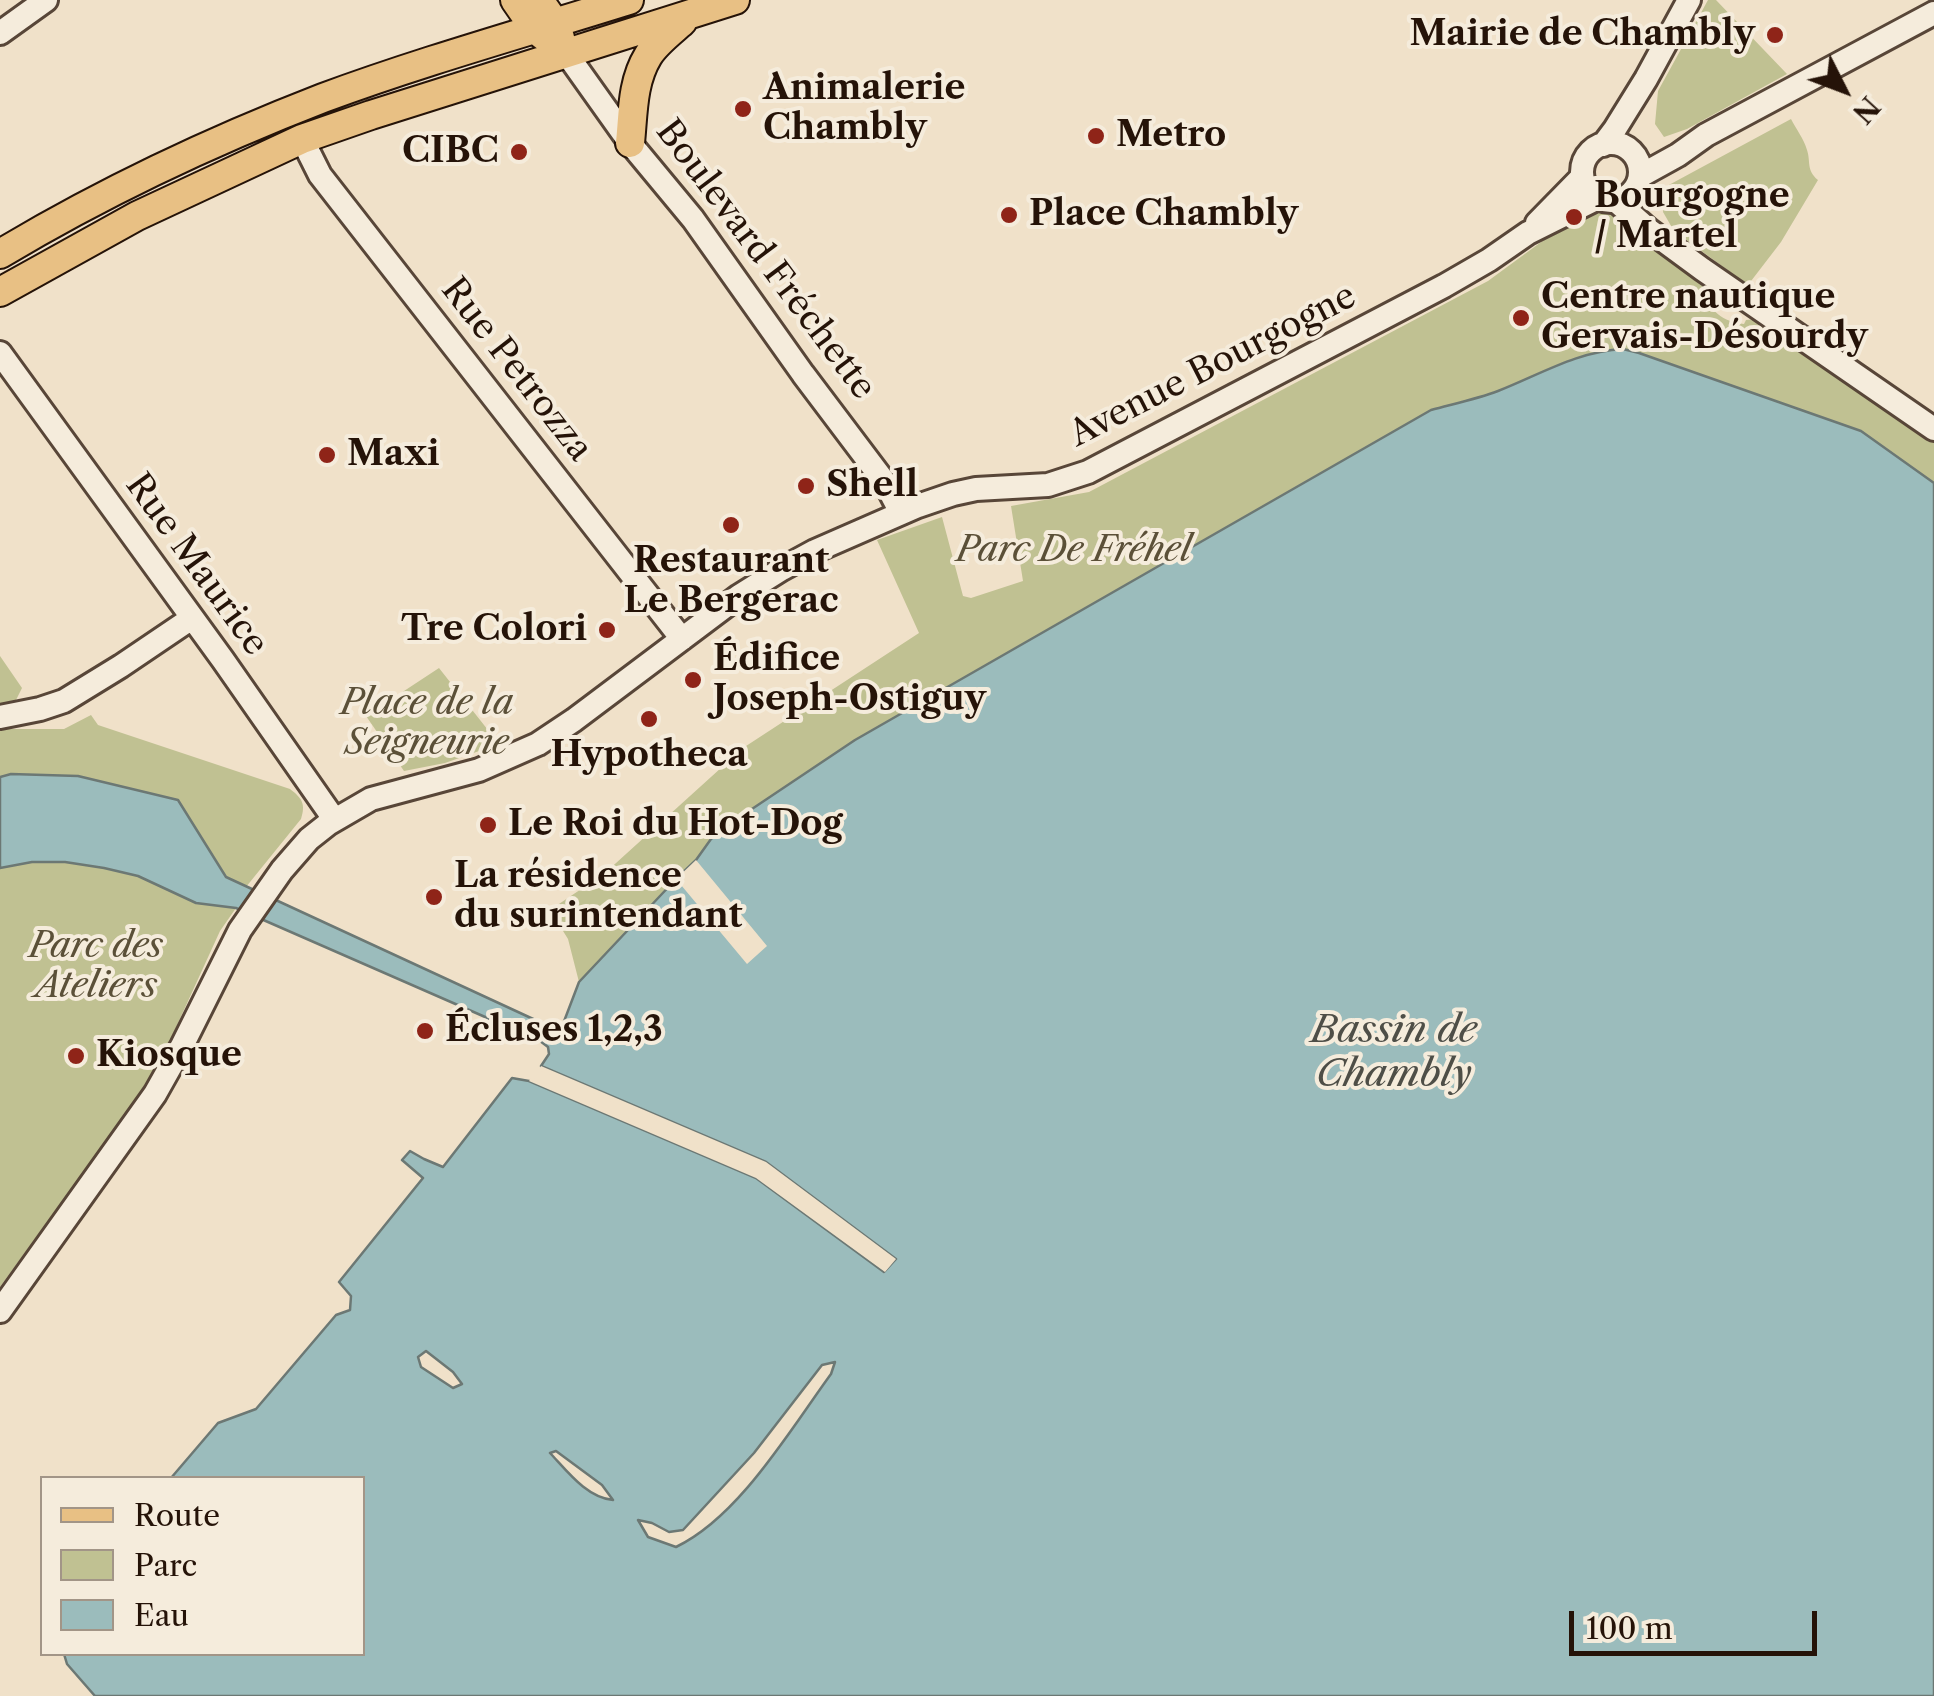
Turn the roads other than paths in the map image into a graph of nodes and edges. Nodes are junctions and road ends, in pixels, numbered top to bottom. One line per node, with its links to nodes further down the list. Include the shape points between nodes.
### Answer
1 (46, 0): 9 (street)
2 (515, 0): 8 (main road, Boulevard Fréchette)
3 (628, 0): 8 (main road)
4 (735, 0): 7 (main road)
5 (1689, 0): 11 (street)
6 (1934, 14): 12 (street)
7 (689, 15): 10 (main road); 14 (main road, via 640,72)
8 (543, 17): 10 (main road, Boulevard Fréchette); 22 (main road, via 255,126)
9 (0, 32)
10 (566, 54): 13 (main road); 14 (street, Boulevard Fréchette)
11 (1646, 79): 15 (street); 16 (street)
12 (1706, 136): 16 (street); 18 (street)
13 (302, 140): 23 (main road, via 126,222); 28 (street, Rue Petrozza, via 320,175)
14 (630, 143): 26 (street, Boulevard Fréchette, via 693,220)
15 (1603, 144): 16 (street); 17 (street, via 1587,157)
16 (1631, 151): 18 (street)
17 (1582, 176): 19 (street, via 1586,187); 20 (street, Avenue Bourgogne)
18 (1639, 180): 19 (street, via 1629,195); 21 (street)
19 (1607, 200): 20 (street, Avenue Bourgogne); 21 (street)
20 (1528, 233): 26 (street, Avenue Bourgogne, via 1462,276 1088,472 1048,484 953,494)
21 (1672, 246): 25 (street)
22 (0, 254)
23 (0, 292)
24 (0, 353): 27 (street, Rue Maurice)
25 (1934, 429)
26 (901, 513): 28 (street, Avenue Bourgogne, via 782,568)
27 (192, 618): 29 (street, via 64,701); 30 (street, Rue Maurice)
28 (682, 639): 30 (street, Avenue Bourgogne, via 538,744 480,770 372,799)
29 (0, 717)
30 (334, 819): 31 (street, Avenue Bourgogne, via 282,870 240,930 160,1085)
31 (0, 1311)

